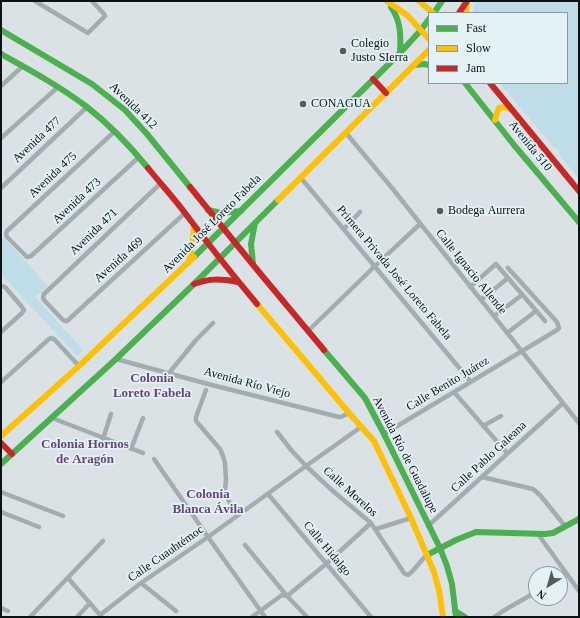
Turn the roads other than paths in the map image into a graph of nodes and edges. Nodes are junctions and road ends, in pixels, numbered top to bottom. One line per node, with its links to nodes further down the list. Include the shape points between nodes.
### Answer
1 (35, 1): 7 (street)
2 (92, 1): 7 (street, via 105,16 88,33)
3 (386, 1): 14 (main road, via 408,16); 17 (main road, via 397,14 400,26)
4 (419, 1): 8 (main road)
5 (442, 1): 9 (main road)
6 (467, 1): 10 (main road); 11 (main road)
7 (42, 3)
8 (432, 12)
9 (434, 12)
10 (460, 12)
11 (466, 12)
12 (428, 20): 14 (main road, Avenida José Loreto Fabela)
13 (1, 30): 39 (main road, Avenida 412, via 92,84 125,110)
14 (421, 30): 15 (main road); 17 (main road, Avenida José Loreto Fabela)
15 (428, 38)
16 (428, 51): 20 (main road)
17 (400, 53): 22 (main road, Avenida José Loreto Fabela)
18 (1, 54): 21 (main road)
19 (428, 64): 20 (main road)
20 (415, 65): 27 (main road)
21 (23, 66): 25 (street); 26 (main road)
22 (373, 79): 27 (main road); 40 (main road, Avenida José Loreto Fabela)
23 (466, 84): 30 (main road, Avenida 510)
24 (491, 84): 29 (main road, Avenida 510)
25 (1, 86)
26 (58, 86): 28 (main road); 33 (street)
27 (386, 93): 32 (main road)
28 (87, 107): 31 (main road); 37 (street, Avenida 477)
29 (511, 109): 30 (main road, via 502,106 499,108); 38 (main road, Avenida 510)
30 (495, 120): 43 (main road, Avenida 510)
31 (115, 131): 34 (main road); 51 (street, Avenida 475, via 6,234)
32 (346, 133): 35 (main road); 45 (street, Calle Ignacio Allende)
33 (1, 138)
34 (139, 157): 36 (main road); 51 (street, Avenida 473)
35 (301, 178): 44 (main road); 48 (street, Primera Privada José Loreto Fabela)
36 (160, 183): 42 (main road); 66 (street, Avenida 471, via 44,294 44,300)
37 (1, 188)
38 (579, 191)
39 (208, 209): 40 (main road, via 222,214); 47 (main road, Avenida 412)
40 (241, 211): 47 (main road, Avenida José Loreto Fabela)
41 (360, 212): 48 (street)
42 (185, 213): 46 (main road); 66 (street, Avenida 469)
43 (579, 222)
44 (255, 223): 50 (main road); 54 (main road, via 251,246)
45 (420, 224): 55 (street); 61 (street, Calle Ignacio Allende)
46 (194, 226): 49 (main road); 53 (main road)
47 (223, 228): 49 (main road, Avenida José Loreto Fabela); 50 (main road, Avenida Río de Guadalupe)
48 (344, 229): 55 (street, Primera Privada José Loreto Fabela)
49 (208, 243): 52 (main road, Avenida Río de Guadalupe); 53 (main road, Avenida José Loreto Fabela)
50 (235, 243): 52 (main road); 54 (main road, Avenida Río de Guadalupe)
51 (27, 257)
52 (220, 259): 58 (main road, Avenida Río de Guadalupe); 59 (main road)
53 (189, 262): 74 (main road, Avenida José Loreto Fabela)
54 (254, 266): 69 (main road, Avenida Río de Guadalupe)
55 (374, 266): 69 (street); 77 (street, Primera Privada José Loreto Fabela)
56 (508, 268): 72 (street, Calle Benito Juárez, via 557,322 559,328)
57 (508, 278): 61 (street, via 496,264); 62 (street); 63 (street)
58 (238, 282): 59 (main road, via 218,278); 81 (main road, Avenida Río de Guadalupe)
59 (194, 284): 73 (main road)
60 (1, 286): 70 (street, via 24,310)
61 (470, 287): 63 (street, Calle Ignacio Allende)
62 (522, 295): 64 (street); 65 (street)
63 (481, 300): 65 (street, Calle Ignacio Allende)
64 (536, 311): 67 (street); 71 (street)
65 (494, 316): 71 (street, Calle Ignacio Allende)
66 (65, 321)
67 (545, 321)
68 (213, 323): 75 (street)
69 (308, 331): 90 (main road, Avenida Río de Guadalupe, via 365,398)
70 (1, 332)
71 (507, 333): 72 (street, Calle Ignacio Allende)
72 (521, 351): 77 (street, Calle Benito Juárez); 80 (street, Calle Ignacio Allende)
73 (116, 359): 75 (street, Avenida Río Viejo); 84 (main road)
74 (79, 366): 76 (street, via 51,338); 91 (main road, Avenida José Loreto Fabela)
75 (169, 373): 81 (street, Avenida Río Viejo, via 339,418)
76 (1, 382)
77 (471, 382): 79 (street, Calle Benito Juárez)
78 (206, 390): 106 (street, via 196,421 223,456 226,480 224,490)
79 (454, 392): 87 (street); 90 (street, Calle Benito Juárez)
80 (563, 403): 86 (street, Calle Ignacio Allende); 96 (street, Calle Pablo Galeana)
81 (349, 413): 88 (main road, Avenida Río de Guadalupe)
82 (111, 414): 92 (street)
83 (501, 416): 87 (street)
84 (52, 418): 92 (street); 97 (main road)
85 (143, 418): 94 (street)
86 (579, 423)
87 (483, 426): 96 (street)
88 (361, 427): 100 (street, Calle Cuauhtémoc); 107 (main road, Avenida Río de Guadalupe, via 374,441)
89 (277, 432): 100 (street, Calle Morelos)
90 (384, 434): 110 (main road, Avenida Río de Guadalupe)
91 (1, 436)
92 (103, 439): 94 (street)
93 (1, 443): 97 (main road)
94 (131, 448): 95 (street)
95 (143, 453)
96 (508, 453): 101 (street, Calle Pablo Galeana)
97 (12, 454): 99 (main road)
98 (154, 459): 115 (street)
99 (1, 464)
100 (306, 466): 103 (street, Calle Cuauhtémoc); 109 (street, Calle Morelos)
101 (482, 476): 110 (street, Calle Pablo Galeana); 111 (street, via 533,489)
102 (1, 492): 105 (street)
103 (268, 494): 106 (street, Calle Cuauhtémoc); 120 (street, Calle Hidalgo)
104 (1, 512): 112 (street)
105 (63, 516)
106 (237, 516): 115 (street, Calle Cuauhtémoc)
107 (411, 518): 113 (street); 119 (main road, Avenida Río de Guadalupe)
108 (579, 519): 111 (main road)
109 (371, 523): 113 (street, Calle Morelos); 120 (street)
110 (428, 526): 118 (main road, Avenida Río de Guadalupe)
111 (565, 526): 114 (main road, via 553,533)
112 (39, 527)
113 (376, 530): 119 (street, Calle Morelos, via 404,573 408,575)
114 (538, 534): 118 (main road, via 476,532); 123 (street)
115 (208, 537): 122 (street, Calle Cuauhtémoc); 128 (street)
116 (103, 541): 121 (street)
117 (245, 546): 124 (street)
118 (440, 548): 119 (main road); 131 (main road, Avenida Río de Guadalupe, via 452,584)
119 (427, 555): 139 (main road, Avenida Río de Guadalupe, via 439,590)
120 (326, 564): 124 (street); 138 (street, Calle Hidalgo)
121 (68, 578): 126 (street); 133 (street)
122 (141, 582): 130 (street); 132 (street, Calle Cuauhtémoc)
123 (579, 592)
124 (287, 596): 128 (street, via 282,595); 137 (street)
125 (528, 597): 141 (street)
126 (90, 603): 132 (street); 134 (street)
127 (1, 608): 129 (street)
128 (260, 610): 135 (street); 136 (street)
129 (8, 611)
130 (176, 611)
131 (455, 614): 140 (main road)
132 (100, 616)
133 (30, 617)
134 (77, 617)
135 (252, 617)
136 (265, 617)
137 (307, 617)
138 (371, 617)
139 (443, 617)
140 (465, 617)
141 (494, 617)

